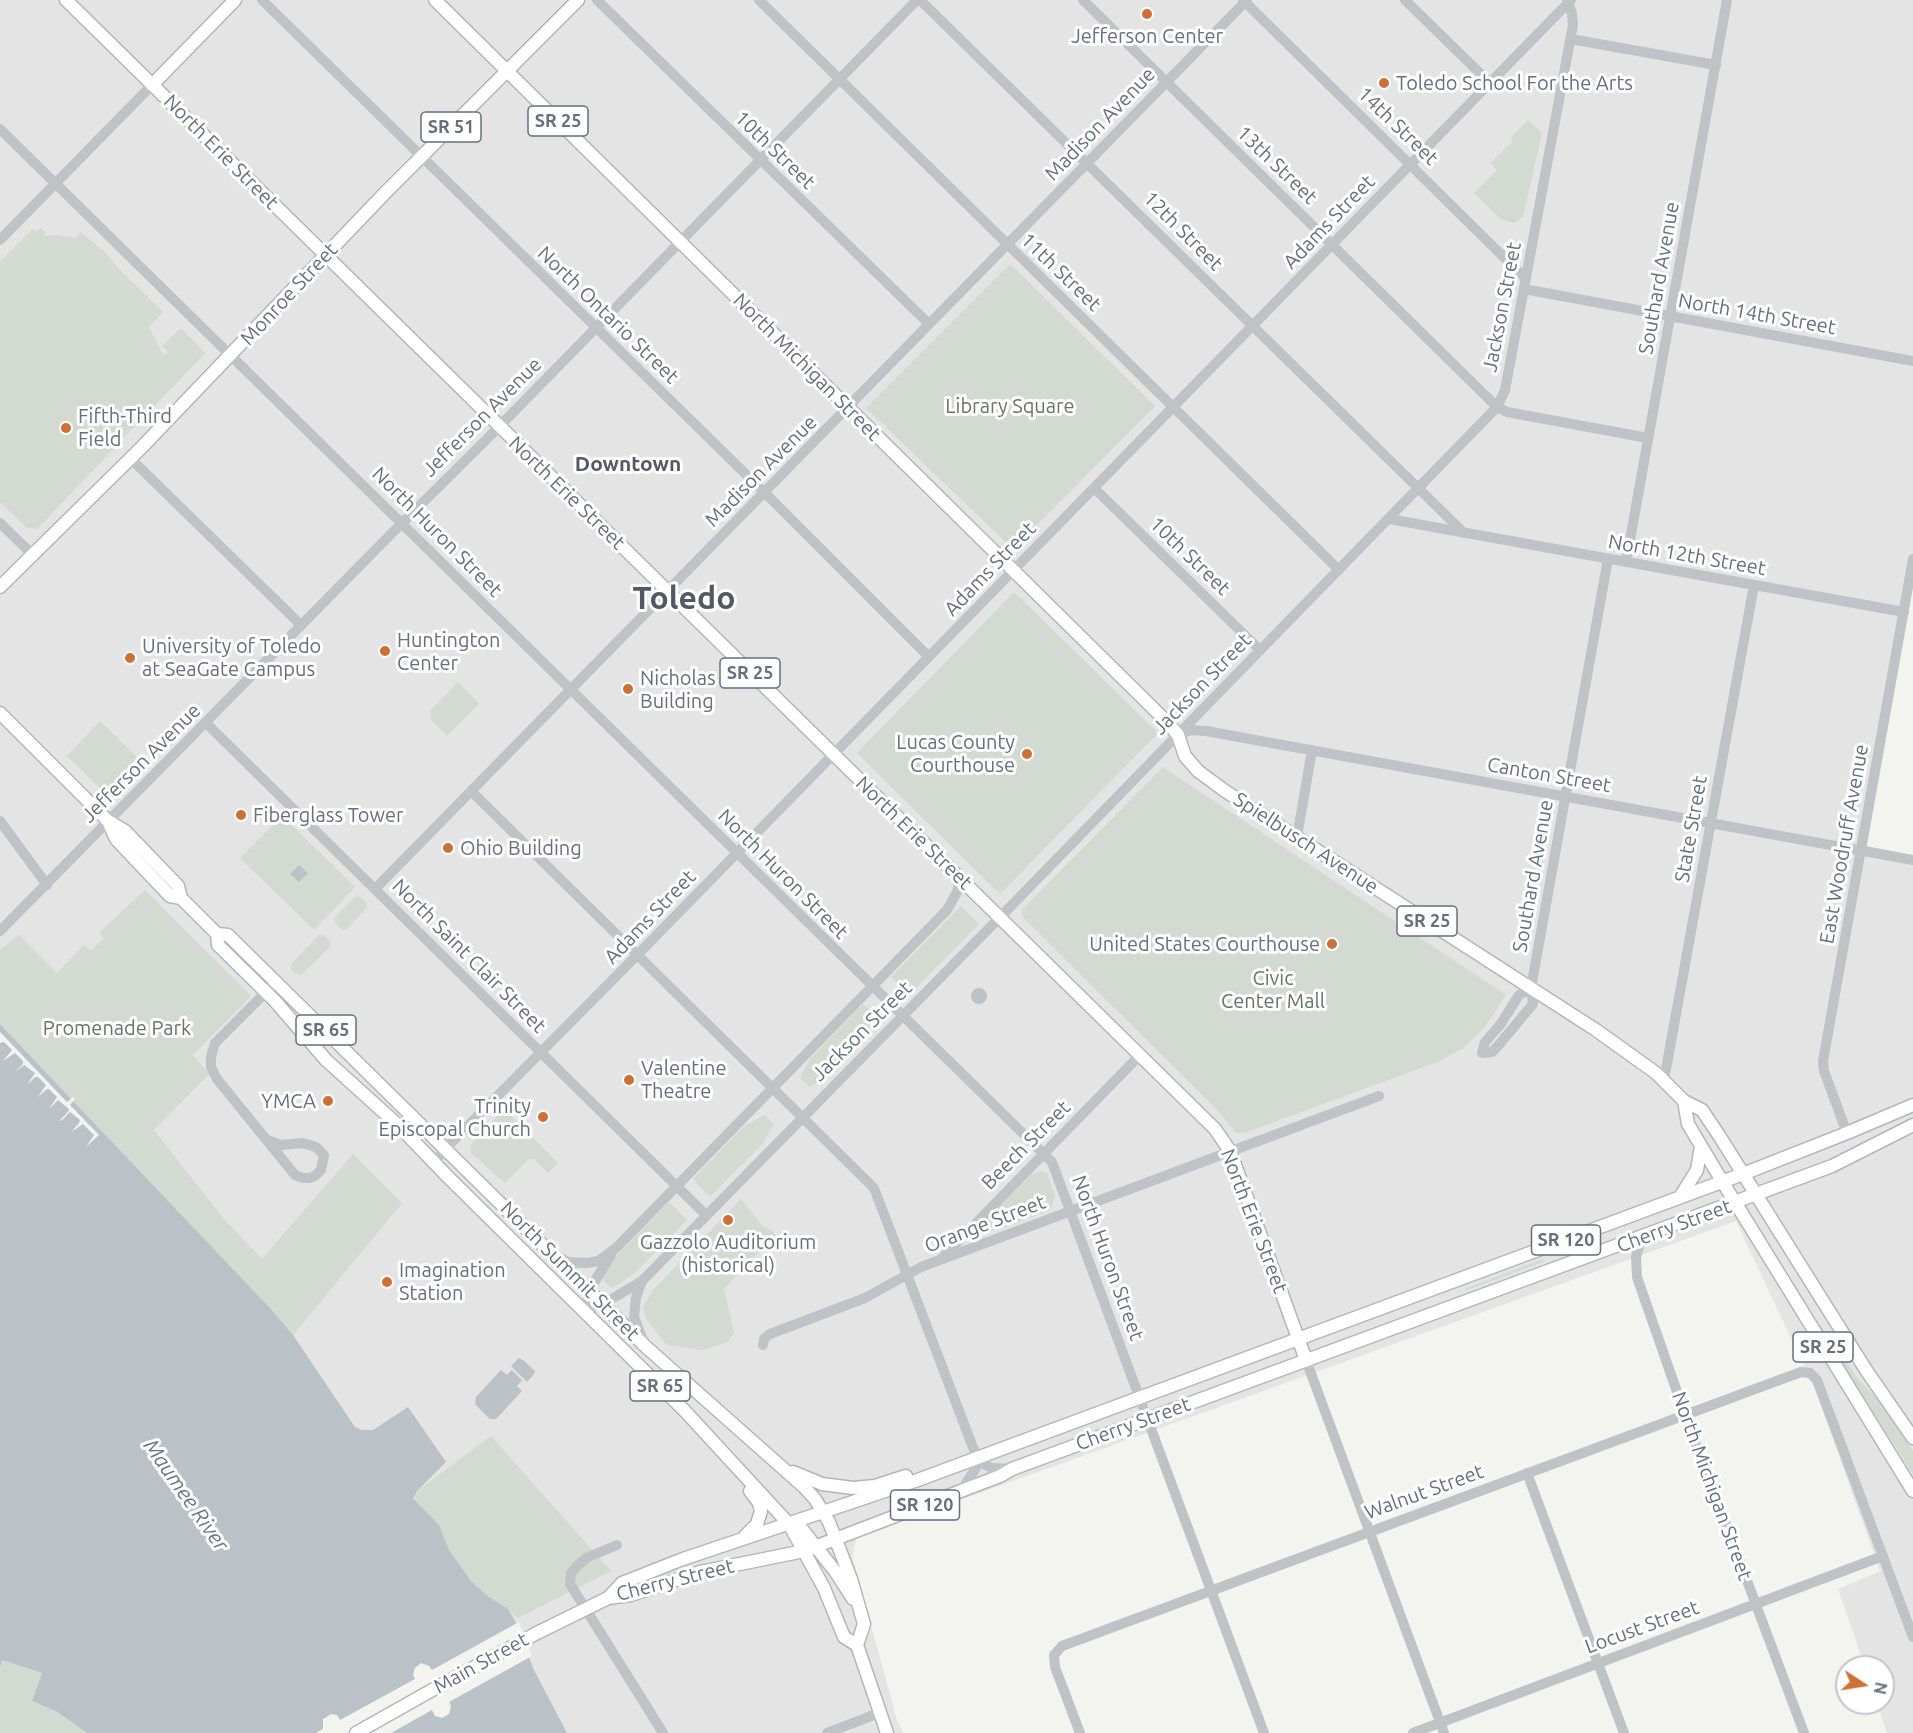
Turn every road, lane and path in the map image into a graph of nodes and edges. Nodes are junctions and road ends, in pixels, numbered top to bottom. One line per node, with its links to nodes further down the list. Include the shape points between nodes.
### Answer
1 (66, 0): 20 (main road, SR 25)
2 (235, 0): 20 (main road)
3 (262, 0): 22 (street, North Ontario Street)
4 (435, 0): 16 (main road, North Michigan Street / SR 25)
5 (578, 0): 16 (main road, Monroe Street / SR 51)
6 (597, 0): 23 (street, 10th Street)
7 (759, 0): 17 (street, 11th Street)
8 (919, 0): 17 (street, Jefferson Avenue); 24 (street, 12th Street)
9 (1083, 0): 18 (street, 13th Street)
10 (1405, 0): 19 (street)
11 (1728, 0): 15 (street, Southard Avenue)
12 (1245, 1): 18 (street, Madison Avenue); 25 (street, 14th Street)
13 (1569, 1): 14 (street, Jackson Street); 19 (street, Adams Street)
14 (1571, 39): 15 (street); 32 (street, Jackson Street)
15 (1716, 65): 33 (street, Southard Avenue)
16 (507, 70): 22 (main road, Monroe Street / SR 51); 28 (main road, North Michigan Street / SR 25)
17 (840, 79): 23 (street, Jefferson Avenue); 29 (street, 11th Street)
18 (1166, 82): 24 (street, Madison Avenue); 30 (street, 13th Street)
19 (1490, 83): 25 (street, Adams Street)
20 (152, 85): 26 (street); 31 (main road, North Erie Street / SR 25)
21 (0, 129): 26 (street, North Huron Street)
22 (421, 157): 31 (main road, Monroe Street / SR 51); 36 (street, North Ontario Street)
23 (760, 160): 28 (street, Jefferson Avenue); 34 (street, 10th Street)
24 (1087, 163): 29 (street, Madison Avenue); 35 (street, 12th Street)
25 (1411, 164): 30 (street, Adams Street); 32 (street, 14th Street)
26 (55, 183): 27 (street); 37 (street, North Huron Street)
27 (0, 240)
28 (680, 242): 36 (street, Jefferson Avenue); 41 (main road, North Michigan Street / SR 25)
29 (1007, 244): 34 (street, Madison Avenue); 39 (street, 11th Street)
30 (1332, 244): 35 (street, Adams Street); 40 (street, 13th Street)
31 (325, 255): 37 (main road, Monroe Street / SR 51); 42 (main road, North Erie Street / SR 25)
32 (1525, 284): 33 (street, North 14th Street); 40 (street, Jackson Street, via 1505,390)
33 (1670, 317): 38 (street, North 14th Street); 43 (street, Southard Avenue)
34 (929, 324): 41 (street, Madison Avenue)
35 (1253, 326): 39 (street, Adams Street); 46 (street, 12th Street)
36 (596, 328): 42 (street, Jefferson Avenue); 47 (street, North Ontario Street)
37 (231, 356): 44 (main road, Monroe Street / SR 51); 50 (street, North Huron Street)
38 (1913, 361)
39 (1174, 407): 45 (street, Adams Street); 56 (street, 11th Street)
40 (1497, 407): 43 (street); 46 (street, Jackson Street)
41 (848, 408): 47 (street, Madison Avenue); 57 (main road, North Michigan Street / SR 25)
42 (500, 427): 50 (street, Jefferson Avenue); 60 (main road, North Erie Street / SR 25)
43 (1648, 438): 55 (street, Southard Avenue)
44 (130, 458): 52 (main road, Monroe Street / SR 51); 62 (street)
45 (1094, 488): 57 (street, Adams Street); 63 (street, 10th Street)
46 (1419, 488): 48 (street, Jackson Street); 51 (street)
47 (765, 493): 60 (street, Madison Avenue); 64 (street, North Ontario Street)
48 (1389, 519): 51 (street, North 12th Street); 56 (street, Jackson Street)
49 (0, 523): 52 (street)
50 (402, 523): 62 (street, Jefferson Avenue); 65 (street, North Huron Street)
51 (1464, 533): 53 (street, North 12th Street)
52 (33, 555): 59 (main road, Monroe Street / SR 51)
53 (1608, 559): 55 (street, North 12th Street); 72 (street, Southard Avenue)
54 (1913, 559): 61 (street, East Woodruff Avenue)
55 (1626, 562): 58 (street, North 12th Street)
56 (1339, 570): 63 (street, Jackson Street)
57 (1013, 571): 64 (street, Adams Street); 68 (main road, North Michigan Street / SR 25)
58 (1754, 585): 61 (street, North 12th Street); 75 (street, State Street)
59 (0, 587)
60 (667, 591): 65 (street, Madison Avenue); 70 (main road, North Erie Street / SR 25)
61 (1904, 612): 77 (street, East Woodruff Avenue)
62 (301, 625): 67 (street, Jefferson Avenue)
63 (1260, 650): 68 (street, Jackson Street)
64 (929, 657): 70 (street, Adams Street)
65 (570, 689): 71 (street, Madison Avenue); 78 (street, North Huron Street)
66 (0, 713): 74 (main road, North Summit Street / SR 65)
67 (206, 723): 74 (street, Jefferson Avenue); 82 (street, North Saint Clair Street)
68 (1178, 735): 69 (street, Canton Street, via 1200,730); 76 (main road, Spielbusch Avenue / SR 25, via 1185,756 1212,783); 83 (street, Jackson Street)
69 (1312, 750): 72 (street, Canton Street); 76 (street)
70 (833, 755): 78 (street, Adams Street); 80 (main road, North Erie Street / SR 25)
71 (471, 791): 82 (street, Madison Avenue); 86 (street)
72 (1566, 796): 75 (street, Canton Street); 89 (street, Southard Avenue)
73 (0, 821): 81 (street)
74 (108, 822): 81 (street, Jefferson Avenue); 85 (main road, North Summit Street / SR 65, via 125,831)
75 (1711, 823): 77 (street, Canton Street); 97 (street, State Street)
76 (1297, 837): 89 (main road, Spielbusch Avenue / SR 25)
77 (1861, 850): 79 (street, Canton Street); 105 (street, East Woodruff Avenue, via 1823,1061)
78 (737, 854): 86 (street, Adams Street); 88 (street, North Huron Street)
79 (1913, 860)
80 (960, 878): 83 (main road, North Erie Street / SR 25); 88 (street, Jackson Street, via 947,910)
81 (47, 885): 84 (street, Jefferson Avenue)
82 (375, 889): 94 (street, North Saint Clair Street)
83 (1001, 916): 91 (street, Jackson Street); 95 (main road, North Erie Street / SR 25)
84 (0, 931)
85 (217, 934): 87 (main road, North Summit Street / SR 65, via 228,935); 90 (main road, North Summit Street / SR 65, via 218,945)
86 (638, 955): 94 (street, Adams Street); 99 (street)
87 (276, 982): 90 (street); 92 (main road, North Summit Street / SR 65)
88 (872, 986): 91 (street, North Huron Street); 99 (street, Jackson Street)
89 (1531, 988): 89 (street, Southard Avenue, via 1519,995 1485,1042 1482,1053 1492,1052 1533,1004); 97 (main road, Spielbusch Avenue / SR 25)
90 (266, 992): 93 (main road, North Summit Street / SR 65); 106 (street, via 215,1043 210,1057 217,1078)
91 (902, 1016): 103 (street, Jackson Street); 110 (street, North Huron Street)
92 (315, 1019): 93 (main road, via 306,1022); 96 (main road, North Summit Street / SR 65)
93 (302, 1032): 98 (main road, North Summit Street / SR 65)
94 (541, 1052): 108 (street, Adams Street); 114 (street, North Saint Clair Street)
95 (1141, 1054): 109 (main road, North Erie Street / SR 25, via 1215,1129); 110 (street, Beech Street)
96 (369, 1072): 98 (main road, via 368,1084); 108 (main road, North Summit Street / SR 65)
97 (1664, 1080): 101 (main road, Spielbusch Avenue / SR 25)
98 (358, 1088): 111 (main road, North Summit Street / SR 65)
99 (772, 1088): 103 (street); 114 (street, Jackson Street)
100 (1379, 1096): 109 (street, Orange Street)
101 (1684, 1101): 107 (main road, Spielbusch Avenue, via 1688,1124); 112 (main road, Spielbusch Avenue / SR 25, via 1702,1110)
102 (1913, 1105): 105 (main road, Cherry Street / SR 120)
103 (802, 1118): 119 (street, Jackson Street); 124 (street, via 874,1188)
104 (1913, 1125): 115 (main road, Cherry Street, via 1832,1166)
105 (1846, 1134): 112 (main road, Cherry Street / SR 120)
106 (267, 1140): 106 (street, via 295,1175 309,1178 321,1170 324,1155 316,1147)
107 (1701, 1144): 113 (main road, Spielbusch Avenue); 116 (main road, via 1697,1170)
108 (446, 1148): 111 (street, Adams Street); 122 (main road, North Summit Street / SR 65)
109 (1230, 1150): 118 (street, Orange Street); 129 (main road, North Erie Street / SR 25)
110 (1044, 1153): 118 (street, North Huron Street, via 1054,1166); 123 (street, Beech Street)
111 (434, 1163): 128 (main road, North Summit Street / SR 65)
112 (1743, 1174): 113 (main road, Cherry Street / SR 120); 115 (main road, SR 25)
113 (1722, 1181): 116 (main road, Cherry Street / SR 120); 117 (main road, Spielbusch Avenue)
114 (676, 1186): 119 (street, North Saint Clair Street); 121 (street, Jackson Street)
115 (1757, 1195): 117 (main road, Cherry Street); 136 (main road, SR 25)
116 (1680, 1197): 129 (main road, Cherry Street / SR 120)
117 (1735, 1203): 120 (main road, Cherry Street); 143 (main road, SR 25)
118 (1071, 1211): 123 (street, Orange Street); 133 (street, North Huron Street)
119 (706, 1215): 125 (street, Jackson Street)
120 (1642, 1238): 132 (main road, Cherry Street); 134 (street, North Michigan Street, via 1636,1257 1637,1277)
121 (616, 1248): 122 (street, Jackson Street, via 598,1261 587,1263 568,1262); 126 (street, Jackson Street)
122 (553, 1254): 126 (main road, North Summit Street / SR 65)
123 (938, 1262): 124 (street, Orange Street)
124 (908, 1274): 130 (street, Orange Street, via 865,1298 770,1334); 138 (street)
125 (642, 1281): 127 (street, Jackson Street); 131 (street, Jackson Street, via 634,1317)
126 (591, 1292): 127 (main road, North Summit Street / SR 65); 128 (street, Jackson Street)
127 (603, 1304): 128 (street, Jackson Street); 131 (main road, North Summit Street / SR 65)
128 (584, 1310): 139 (main road, North Summit Street / SR 65)
129 (1298, 1338): 132 (main road, North Erie Street / SR 25); 133 (main road, Cherry Street / SR 120)
130 (763, 1345)
131 (645, 1346): 137 (main road, North Summit Street / SR 65)
132 (1306, 1360): 135 (main road, Cherry Street / SR 120); 147 (street, North Erie Street)
133 (1140, 1398): 135 (street, North Huron Street); 138 (main road, Cherry Street / SR 120)
134 (1685, 1414): 142 (street, Walnut Street); 152 (street, Walnut Street, via 1801,1372 1810,1373 1817,1380); 155 (street, North Michigan Street)
135 (1148, 1419): 140 (main road, Cherry Street / SR 120); 153 (street, North Huron Street)
136 (1913, 1438)
137 (769, 1457): 141 (main road, via 812,1481 843,1488); 145 (main road, North Summit Street / SR 65, via 804,1487)
138 (977, 1458): 140 (street, via 992,1468); 141 (main road, Cherry Street / SR 120); 144 (street, via 976,1468)
139 (734, 1464): 146 (main road, North Summit Street / SR 65); 149 (main road, via 761,1512 754,1529)
140 (1012, 1469): 144 (main road, Cherry Street / SR 120)
141 (933, 1473): 145 (main road, Cherry Street / SR 120)
142 (1527, 1473): 147 (street, Walnut Street); 159 (street)
143 (1913, 1490)
144 (961, 1491): 148 (main road, Cherry Street / SR 120)
145 (824, 1512): 146 (main road, Cherry Street / SR 120); 148 (main road, North Summit Street / SR 65)
146 (789, 1524): 149 (main road, Cherry Street); 151 (main road, North Summit Street / SR 65)
147 (1368, 1532): 153 (street, Walnut Street); 161 (street, North Erie Street)
148 (836, 1538): 151 (main road, Cherry Street / SR 120); 156 (main road, North Summit Street / SR 65)
149 (736, 1541): 154 (main road, Cherry Street, via 622,1583)
150 (617, 1545): 163 (street, via 579,1564 570,1584)
151 (810, 1549): 154 (main road, Cherry Street, via 700,1572 631,1595); 156 (main road); 158 (main road, North Summit Street / SR 65, via 844,1637)
152 (1883, 1556): 155 (street, Locust Street); 157 (street)
153 (1211, 1589): 166 (street, Walnut Street, via 1062,1646 1054,1655 1055,1667); 167 (street, North Huron Street)
154 (608, 1598): 162 (main road, Main Street, bridge)
155 (1756, 1604): 159 (street, Locust Street); 170 (street, North Michigan Street)
156 (859, 1608): 158 (main road, North Summit Street / SR 65, via 864,1624)
157 (1913, 1637)
158 (857, 1644): 160 (main road, North Summit Street / SR 65)
159 (1598, 1663): 161 (street, Locust Street); 169 (street)
160 (879, 1713): 164 (street); 165 (main road, North Summit Street / SR 65)
161 (1442, 1728): 168 (street, Locust Street)
162 (356, 1733)
163 (663, 1733)
164 (827, 1733)
165 (887, 1733)
166 (1080, 1733)
167 (1264, 1733)
168 (1413, 1733)
169 (1624, 1733)
170 (1804, 1733)

